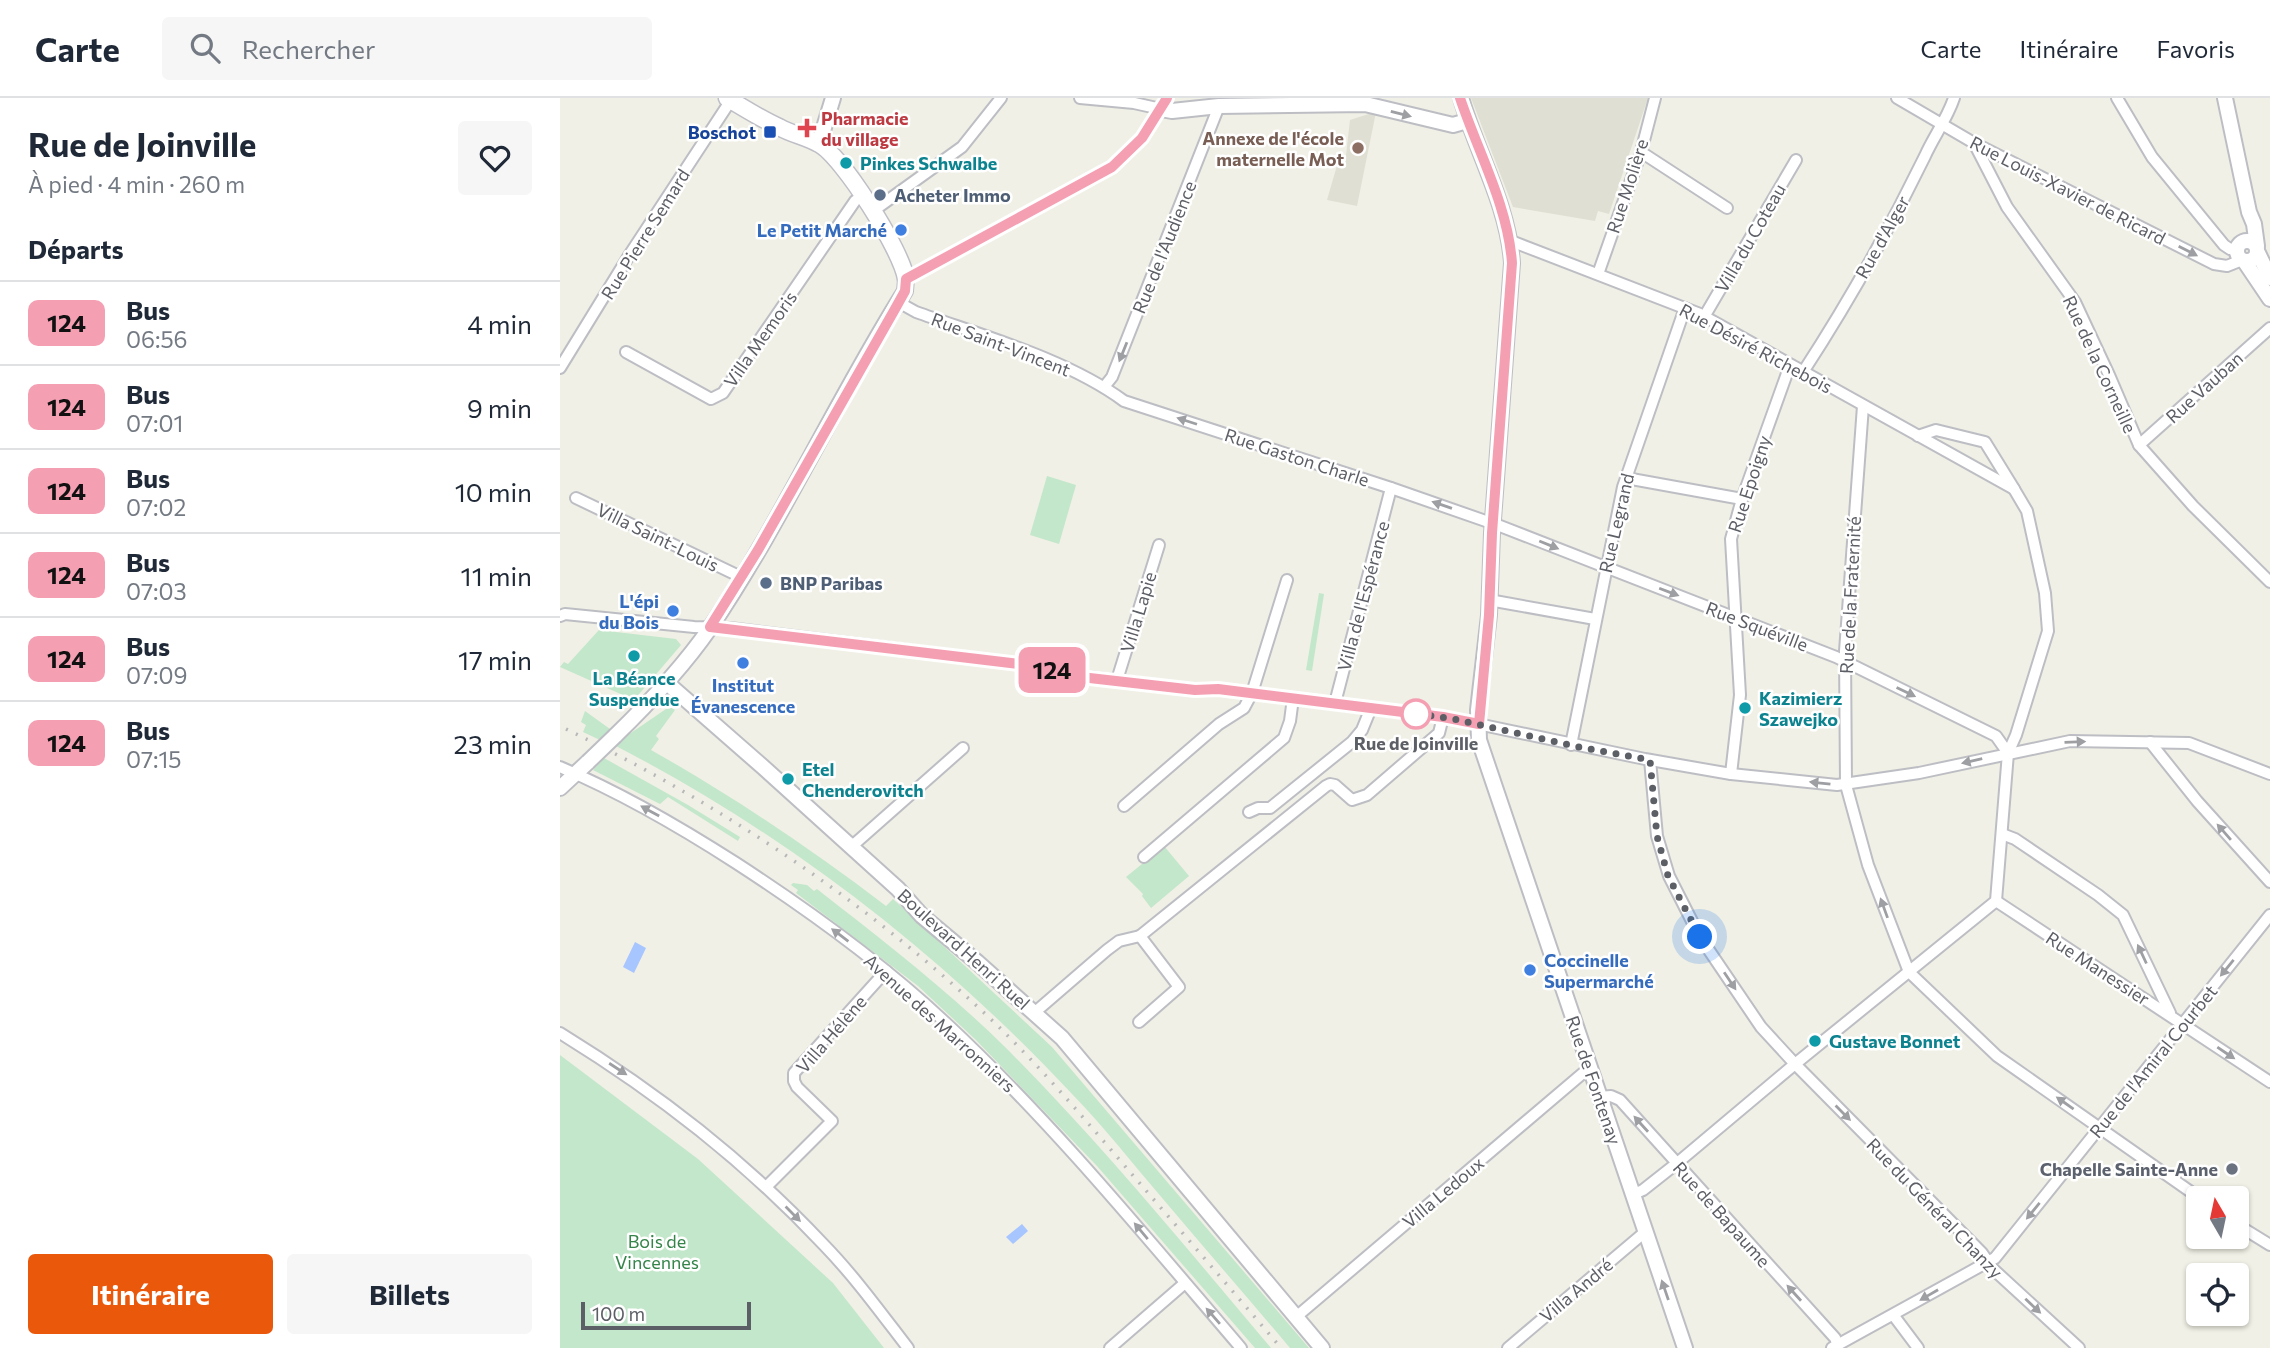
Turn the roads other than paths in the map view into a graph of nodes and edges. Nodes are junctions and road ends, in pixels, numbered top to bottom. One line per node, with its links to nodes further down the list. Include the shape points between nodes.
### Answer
1 (833, 98): 16 (street)
2 (1000, 98): 21 (street, via 962,148)
3 (1080, 98): 11 (street)
4 (1461, 98): 13 (street)
5 (1655, 98): 17 (street, Rue Molière)
6 (1897, 98): 14 (street, Rue Louis-Xavier de Ricard)
7 (1954, 98): 14 (street, Rue d'Alger)
8 (2117, 98): 23 (street, via 2182,196 2224,245)
9 (2225, 98): 23 (street, via 2254,224)
10 (729, 99): 16 (main road); 33 (street, Rue Pierre Semard)
11 (1164, 104): 12 (street, via 1172,111); 25 (street, via 1142,138 1112,167)
12 (1219, 106): 13 (street, one-way to 13, via 1365,104 1453,125); 35 (street, Rue de l'Audience, one-way to 35, via 1112,377)
13 (1468, 121): 22 (street)
14 (1942, 123): 15 (street, Rue Louis-Xavier de Ricard); 34 (street, Rue d'Alger, via 1897,215)
15 (1974, 143): 23 (street, Rue Louis-Xavier de Ricard, one-way to 23, via 2214,264 2227,267); 38 (street, Rue de la Corneille, via 2007,208 2074,302)
16 (820, 144): 19 (main road)
17 (1641, 152): 20 (street); 24 (street, Rue Molière)
18 (1796, 160): 29 (street, Villa du Coteau)
19 (862, 196): 21 (main road); 31 (street, Villa Memoris, via 723,393 711,399)
20 (1727, 208)
21 (873, 211): 25 (main road, via 904,265)
22 (1511, 241): 24 (street, Rue Désiré Richebois); 44 (street)
23 (2254, 258): 26 (street)
24 (1598, 274): 28 (street, Rue Désiré Richebois)
25 (906, 279): 27 (street)
26 (2270, 299)
27 (898, 302): 35 (street, Rue Saint-Vincent, via 1065,367); 47 (street)
28 (1685, 307): 29 (street, Rue Désiré Richebois); 39 (street, Rue Legrand)
29 (1704, 317): 32 (street, Rue Désiré Richebois)
30 (2270, 328): 38 (street, Rue Vauban)
31 (626, 352)
32 (1790, 365): 34 (street, Rue Désiré Richebois); 43 (street, Rue Epoigny)
33 (560, 368)
34 (1803, 372): 36 (street, Rue Désiré Richebois)
35 (1104, 387): 40 (street, Rue Gaston Charle, one-way to 35, via 1124,401)
36 (1863, 406): 37 (street, Rue Désiré Richebois); 55 (street, Rue de la Fraternité)
37 (1918, 436): 41 (street, Rue Désiré Richebois); 41 (street, via 1936,430 1985,442)
38 (2139, 445): 49 (street, Rue de la Corneille)
39 (1626, 478): 43 (street); 46 (street, Rue Legrand)
40 (1391, 488): 44 (street, Rue Gaston Charle, one-way to 40); 60 (street, Villa de l'Espérance)
41 (2014, 489): 67 (street, via 2027,511 2048,631)
42 (576, 498): 47 (street, Villa Saint-Louis)
43 (1742, 499): 52 (street, Rue Epoigny, via 1731,539)
44 (1492, 523): 46 (street, Rue Squéville, one-way to 46); 50 (street)
45 (1158, 545): 56 (street, Villa Lapie)
46 (1605, 568): 52 (street, Rue Squéville, one-way to 52); 53 (street, Rue Legrand)
47 (741, 577): 54 (street)
48 (1287, 580): 58 (street)
49 (2270, 582)
50 (1489, 600): 53 (street); 63 (street)
51 (562, 613): 54 (street)
52 (1736, 618): 55 (street, Rue Squéville); 71 (street, Rue Epoigny, via 1740,695)
53 (1595, 619): 65 (street, Rue Legrand)
54 (710, 627): 56 (street); 57 (street)
55 (1846, 661): 67 (street, Rue Squéville, one-way to 67, via 1996,736); 73 (street, Rue de la Fraternité)
56 (1117, 680): 58 (street)
57 (667, 683): 70 (street, bridge); 78 (street, Boulevard Henri Ruel)
58 (1252, 693): 59 (street); 75 (street, via 1244,708)
59 (1293, 698): 60 (street); 79 (street, via 1284,738)
60 (1335, 703): 61 (street)
61 (1371, 708): 62 (street); 76 (street, via 1352,742 1270,808)
62 (1443, 717): 63 (street); 83 (street, via 1439,733 1367,795 1352,800 1330,783)
63 (1479, 724): 65 (street); 92 (street, Rue de Fontenay, via 1479,740)
64 (2150, 742): 67 (street, one-way to 64, via 2070,741); 72 (street, via 2189,743); 80 (street, one-way to 64)
65 (1571, 745): 68 (street)
66 (963, 748): 78 (street)
67 (2008, 752): 73 (street, one-way to 73); 77 (street)
68 (1650, 760): 71 (street); 91 (street, Rue du Général Chanzy, one-way to 91, via 1657,836 1668,876 1700,937 1761,1027)
69 (560, 767): 70 (street, Avenue des Marronniers)
70 (576, 774): 74 (street); 84 (street, Avenue des Marronniers, one-way to 70, via 733,861 676,825)
71 (1731, 774): 73 (street, one-way to 71)
72 (2270, 774)
73 (1846, 785): 85 (street, Rue de la Fraternité, one-way to 73, via 1868,865)
74 (560, 788)
75 (1124, 806)
76 (1249, 812)
77 (2002, 834): 81 (street); 87 (street, one-way to 77, via 2123,915)
78 (851, 847): 86 (street, Boulevard Henri Ruel)
79 (1144, 858)
80 (2270, 882)
81 (1996, 901): 85 (street); 87 (street, Rue Manessier)
82 (2270, 915): 89 (street, Rue de l'Amiral Courbet, one-way to 89)
83 (1140, 936): 86 (street, via 1119,941); 88 (street, via 1180,987)
84 (886, 971): 97 (street, Villa Hélène, via 794,1073 797,1087 832,1121); 104 (street, Avenue des Marronniers, one-way to 84, via 1013,1088)
85 (1909, 972): 91 (street); 95 (street, one-way to 85, via 1997,1056)
86 (1034, 1013): 106 (street, Boulevard Henri Ruel, via 1108,1091)
87 (2171, 1016): 89 (street, Rue Manessier)
88 (1139, 1022)
89 (2182, 1023): 93 (street, Rue Manessier, one-way to 93); 95 (street, Rue de l'Amiral Courbet)
90 (560, 1033): 97 (street, one-way to 97, via 672,1107)
91 (1795, 1065): 96 (street); 103 (street, Rue du Général Chanzy, one-way to 103)
92 (1589, 1068): 94 (street, Rue de Fontenay); 106 (street, Villa Ledoux)
93 (2270, 1082)
94 (1599, 1097): 96 (street, Rue de Bapaume, one-way to 94, via 1620,1100); 99 (street, Rue de Fontenay)
95 (2100, 1128): 98 (street); 103 (street, Rue de l'Amiral Courbet, one-way to 103)
96 (1676, 1164): 99 (street); 107 (street, Rue de Bapaume, one-way to 96, via 1835,1338)
97 (766, 1187): 108 (street, one-way to 108, via 833,1255)
98 (2186, 1188)
99 (1634, 1194): 100 (street, Rue de Fontenay)
100 (1645, 1232): 112 (street, Villa André); 113 (street, Rue de Fontenay, one-way to 100)
101 (2249, 1232): 102 (street)
102 (2270, 1245)
103 (1989, 1262): 105 (street, Rue de l'Amiral Courbet, one-way to 105); 115 (street, Rue du Général Chanzy, one-way to 115)
104 (1185, 1283): 109 (street); 110 (street, Avenue des Marronniers, one-way to 104)
105 (1894, 1316): 107 (street, Rue de l'Amiral Courbet); 114 (street)
106 (1296, 1317): 111 (street, Boulevard Henri Ruel)
107 (1835, 1346)
108 (908, 1348)
109 (1110, 1348)
110 (1241, 1348)
111 (1322, 1348)
112 (1508, 1348)
113 (1685, 1348)
114 (1918, 1348)
115 (2079, 1348)

